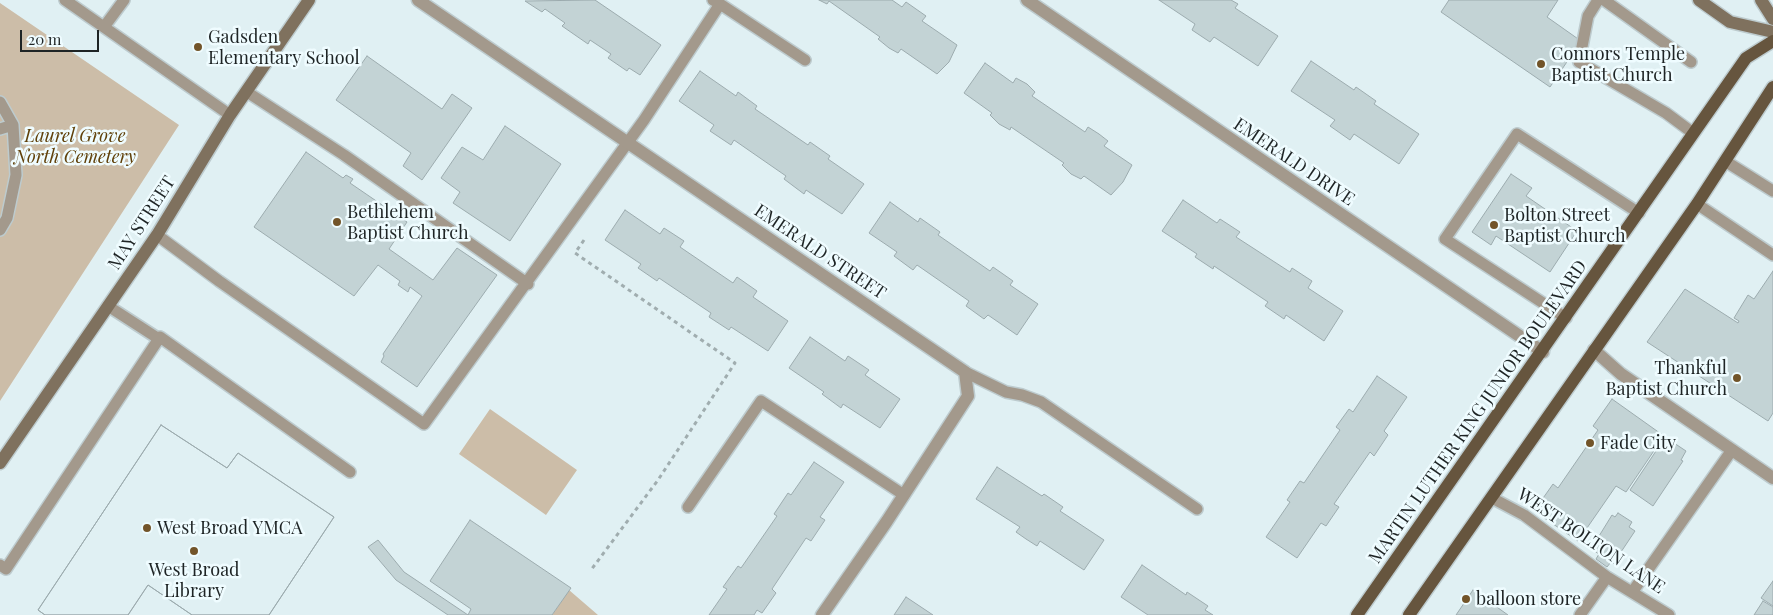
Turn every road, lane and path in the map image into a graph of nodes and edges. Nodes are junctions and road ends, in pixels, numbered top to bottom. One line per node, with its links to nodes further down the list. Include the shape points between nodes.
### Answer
1 (65, 0): 12 (lane)
2 (124, 0): 12 (lane)
3 (309, 0): 18 (street, MAY STREET)
4 (418, 0): 24 (street, EMERALD STREET)
5 (1027, 0): 39 (street, EMERALD DRIVE)
6 (1598, 0): 23 (lane, via 1588,16 1579,62)
7 (1604, 0): 16 (lane)
8 (1699, 0): 13 (street, via 1730,22)
9 (1761, 0): 11 (street)
10 (717, 2): 15 (lane); 24 (lane, via 644,120)
11 (1773, 18)
12 (104, 27): 20 (lane)
13 (1773, 32)
14 (1773, 41): 23 (main road, MARTIN LUTHER KING JUNIOR BOULEVARD, via 1746,58)
15 (805, 60)
16 (1691, 62)
17 (1773, 87): 25 (main road)
18 (247, 92): 20 (street, MAY STREET); 34 (lane, via 344,155)
19 (0, 102): 21 (lane)
20 (230, 115): 31 (street, MAY STREET)
21 (13, 126): 22 (lane); 28 (lane, via 16,175)
22 (0, 129)
23 (1693, 132): 29 (main road, MARTIN LUTHER KING JUNIOR BOULEVARD)
24 (627, 141): 34 (lane); 40 (street, EMERALD STREET)
25 (1725, 161): 26 (lane); 27 (main road)
26 (1773, 191)
27 (1697, 204): 33 (lane); 38 (main road)
28 (4, 213): 30 (lane)
29 (1639, 213): 36 (main road, MARTIN LUTHER KING JUNIOR BOULEVARD); 36 (lane, via 1517,134 1445,239)
30 (0, 230)
31 (157, 234): 34 (lane, via 219,282 424,424); 35 (street, MAY STREET)
32 (586, 236): 50 (path, via 575,252 735,363 658,480)
33 (1773, 255)
34 (528, 284)
35 (108, 306): 37 (lane); 42 (street, MAY STREET)
36 (1566, 318): 39 (main road, MARTIN LUTHER KING JUNIOR BOULEVARD)
37 (159, 339): 43 (lane); 49 (lane, via 6,569)
38 (1594, 350): 41 (street, via 1621,374); 46 (main road)
39 (1543, 352): 54 (main road, MARTIN LUTHER KING JUNIOR BOULEVARD)
40 (965, 372): 45 (street, via 968,396); 48 (lane, via 1006,392 1041,402)
41 (1732, 450): 44 (street); 52 (lane)
42 (0, 463)
43 (350, 472)
44 (1773, 478)
45 (904, 495): 47 (lane, via 761,401); 53 (street)
46 (1492, 498): 51 (lane, WEST BOLTON LANE, via 1524,515); 55 (main road)
47 (688, 507)
48 (1197, 510)
49 (0, 565)
50 (591, 570)
51 (1607, 577): 52 (lane, WEST BOLTON LANE); 56 (lane)
52 (1633, 592): 57 (lane, WEST BOLTON LANE)
53 (822, 615)
54 (1357, 615)
55 (1409, 615)
56 (1580, 615)
57 (1669, 615)

